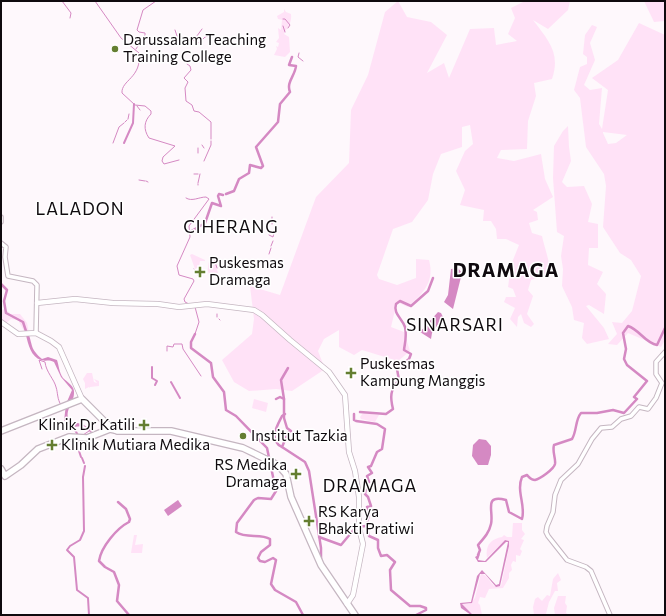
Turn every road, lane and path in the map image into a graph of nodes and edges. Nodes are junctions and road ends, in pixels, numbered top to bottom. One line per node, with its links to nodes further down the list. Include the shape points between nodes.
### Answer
1 (1, 217): 2 (main road)
2 (1, 222)
3 (1, 243): 4 (main road, via 6,246 7,276 36,283)
4 (37, 303): 6 (main road); 14 (main road, via 75,299 179,307 211,304 257,310 333,376 346,397 349,452 355,467 359,495 362,547 352,598)
5 (1, 322): 6 (main road, via 18,334)
6 (36, 333): 8 (main road, via 59,347)
7 (665, 352): 16 (main road, via 656,362 656,375 662,384 655,400 648,409 638,407 631,416 620,419 612,427 601,428 577,465 561,480 547,526 548,536 567,559 586,567 592,574)
8 (83, 401): 9 (highway); 11 (highway)
9 (109, 427): 10 (highway); 12 (highway)
10 (117, 431): 12 (highway, via 111,429); 14 (highway, via 171,431 243,448 275,464 286,474 292,497 321,564)
11 (1, 432)
12 (94, 435): 13 (highway, via 66,438 38,449 21,465)
13 (3, 473)
14 (347, 604): 15 (highway)
15 (355, 615)
16 (610, 615)

